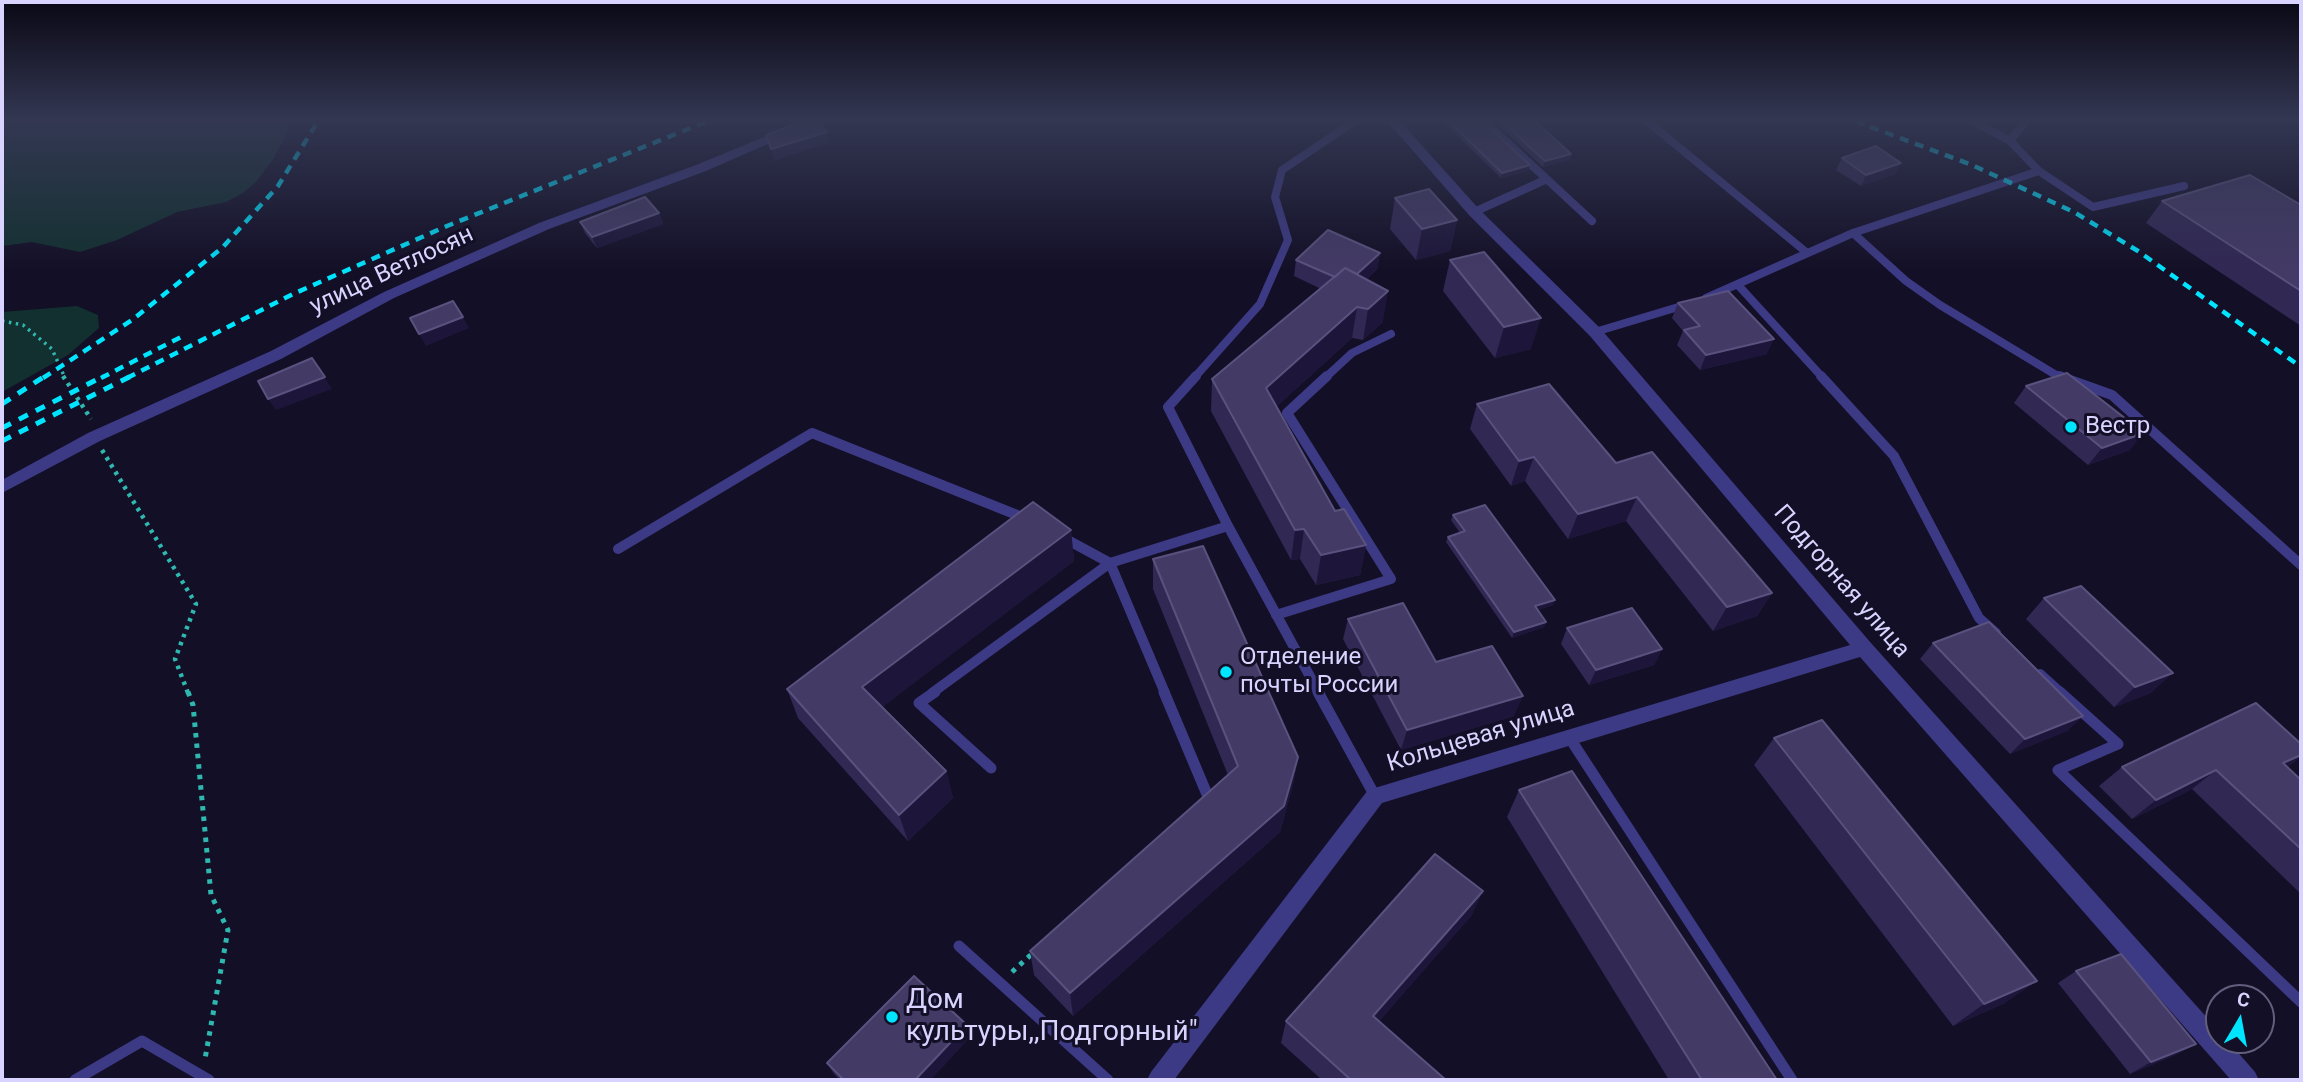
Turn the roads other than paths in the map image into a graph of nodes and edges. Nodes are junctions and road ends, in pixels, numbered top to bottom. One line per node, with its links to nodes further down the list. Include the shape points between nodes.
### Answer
1 (684, 171): 17 (street, улица Ветлосян, via 544,226 389,295 276,355 94,437)
2 (1282, 171): 19 (lane, via 1275,197 1287,240 1260,304 1168,407)
3 (1439, 171): 10 (street, Подгорная улица)
4 (1536, 171): 8 (lane)
5 (1708, 171): 13 (lane)
6 (2038, 171): 12 (lane)
7 (2039, 171): 9 (lane, via 2093,207)
8 (1545, 180): 10 (lane); 11 (lane)
9 (2184, 186)
10 (1475, 212): 15 (street, Подгорная улица)
11 (1591, 221)
12 (1853, 233): 13 (lane); 23 (lane, via 1940,305 2062,378 2112,395)
13 (1806, 252): 14 (lane)
14 (1738, 285): 15 (lane); 25 (lane, via 1894,456 1979,618)
15 (1595, 332): 26 (street, Подгорная улица)
16 (1391, 334): 24 (lane, via 1352,353 1287,413 1391,579)
17 (2, 487)
18 (1035, 523): 21 (lane, via 812,433)
19 (1228, 526): 22 (lane); 24 (lane)
20 (1056, 534): 22 (lane)
21 (618, 549)
22 (1110, 563): 29 (lane, via 919,703); 31 (lane, via 1209,799)
23 (2301, 565)
24 (1276, 615): 30 (lane)
25 (2009, 645)
26 (1864, 648): 28 (street, Кольцевая улица); 39 (street, Подгорная улица)
27 (2029, 663): 33 (lane, via 2118,744 2058,770)
28 (1569, 737): 30 (street, Кольцевая улица); 38 (lane)
29 (991, 768)
30 (1375, 796): 37 (street, Кольцевая улица)
31 (1189, 817)
32 (959, 946): 36 (lane)
33 (2301, 1002)
34 (204, 1079): 35 (lane, via 142,1041)
35 (75, 1080)
36 (1108, 1080)
37 (1159, 1080)
38 (1792, 1080)
39 (2247, 1080)

